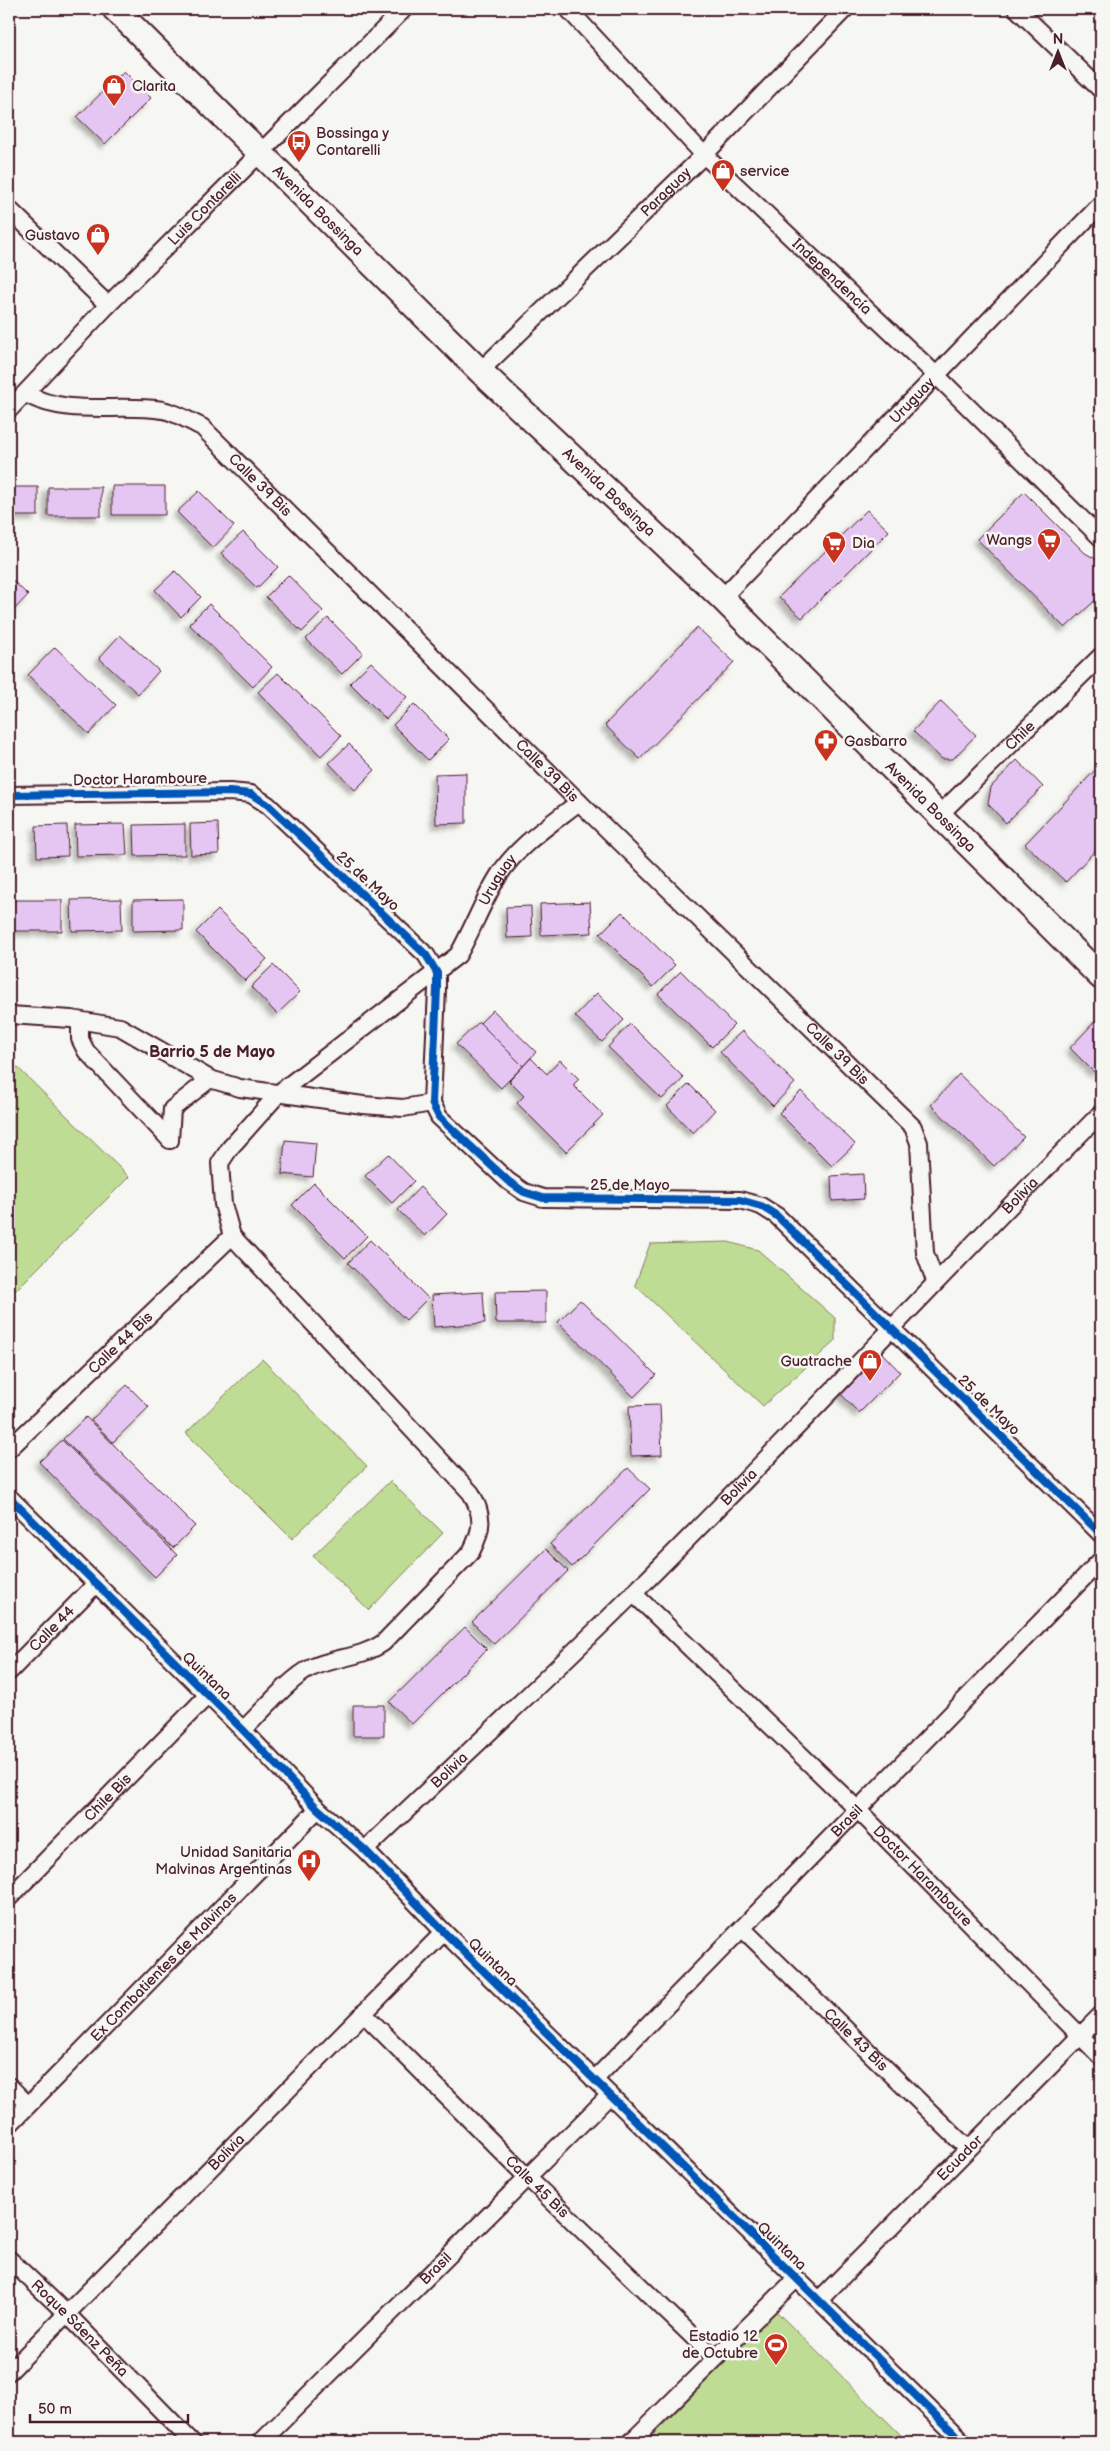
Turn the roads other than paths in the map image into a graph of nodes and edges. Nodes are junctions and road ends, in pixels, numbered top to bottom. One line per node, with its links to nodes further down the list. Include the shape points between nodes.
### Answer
1 (115, 9): 7 (main road, Avenida Bossinga)
2 (404, 9): 7 (street, Luis Contarelli)
3 (568, 9): 8 (street, Independencía)
4 (845, 9): 8 (street, Paraguay)
5 (1017, 9): 6 (street)
6 (1101, 90)
7 (262, 153): 11 (street, Luis Contarelli); 12 (main road, Avenida Bossinga)
8 (704, 155): 12 (street, Paraguay); 13 (street, Independencía)
9 (1101, 204): 13 (street, Uruguay)
10 (9, 209): 11 (street)
11 (108, 305): 14 (street, Luis Contarelli)
12 (480, 371): 17 (main road, Avenida Bossinga)
13 (937, 376): 16 (street, Independencía); 17 (street, Uruguay)
14 (26, 394): 15 (street, Luis Contarelli); 20 (street, Calle 39 Bis, via 59,406 163,410 202,427)
15 (9, 410)
16 (1101, 538)
17 (722, 598): 22 (main road, Avenida Bossinga)
18 (1101, 656): 22 (street, Chile)
19 (9, 795): 21 (street, Doctor Haramboure, via 230,792 252,794)
20 (579, 802): 23 (street, Uruguay, via 523,846 499,874 458,955); 32 (street, Calle 39 Bis, via 913,1127 919,1143 924,1253)
21 (268, 805): 23 (street, 25 de Mayo, via 426,955)
22 (940, 814): 24 (main road, Avenida Bossinga)
23 (437, 973): 28 (street, Uruguay); 29 (street)
24 (1101, 977)
25 (9, 1015): 26 (street)
26 (80, 1021): 27 (street, via 120,1027); 27 (street, via 80,1039 86,1051 170,1140 172,1109)
27 (210, 1079): 28 (street, via 240,1088)
28 (280, 1092): 29 (street, via 403,1108); 31 (street, Uruguay, via 220,1163 223,1204)
29 (432, 1103): 33 (street, 25 de Mayo, via 439,1117 524,1192 543,1198 740,1200 761,1206 777,1216)
30 (1101, 1112): 32 (street, Bolivia)
31 (232, 1236): 34 (street, Calle 44 Bis); 42 (street, via 471,1493 480,1508 481,1523 479,1537 471,1552 383,1643 370,1652 311,1668 296,1678)
32 (936, 1281): 33 (street, Bolivia)
33 (893, 1330): 36 (street, 25 de Mayo); 39 (street, Bolivia)
34 (9, 1448)
35 (9, 1497): 38 (street, Quintana)
36 (1101, 1534)
37 (1101, 1560): 44 (street, Brasil)
38 (95, 1585): 40 (street, Calle 44); 41 (street, Quintana)
39 (633, 1593): 44 (street, Doctor Haramboure); 45 (street, Bolivia)
40 (9, 1672)
41 (207, 1696): 42 (street, Quintana); 46 (street, Chile Bis)
42 (243, 1730): 43 (street, Quintana)
43 (318, 1809): 45 (street, Quintana); 56 (street, Ex Combatientes de Malvinas)
44 (859, 1810): 47 (street, Brasil); 51 (street, Doctor Haramboure)
45 (365, 1850): 48 (street, Quintana)
46 (9, 1898)
47 (744, 1929): 53 (street, Brasil); 58 (street, Calle 43 Bis)
48 (444, 1932): 49 (street, Bolivia); 53 (street, Quintana)
49 (363, 2013): 59 (street, Calle 45 Bis); 63 (street, Bolivia)
50 (1101, 2015): 51 (street, Ecuador)
51 (1080, 2036): 52 (street, Doctor Haramboure); 58 (street, Ecuador)
52 (1101, 2057)
53 (594, 2080): 55 (street, Quintana)
54 (9, 2086): 56 (street)
55 (610, 2095): 59 (street, Brasil); 61 (street, Quintana)
56 (28, 2105): 57 (street, Ex Combatientes de Malvinas)
57 (9, 2125)
58 (968, 2149): 62 (street, Ecuador)
59 (526, 2176): 64 (street, Calle 45 Bis); 67 (street, Brasil)
60 (9, 2259): 63 (street, Roque Sáenz Peña)
61 (796, 2278): 62 (street, Quintana); 64 (street)
62 (819, 2300): 69 (street, Quintana)
63 (67, 2314): 65 (street, Bolivia); 66 (street, Roque Sáenz Peña)
64 (715, 2358): 68 (street)
65 (9, 2372)
66 (192, 2442)
67 (261, 2442)
68 (631, 2442)
69 (963, 2442)

